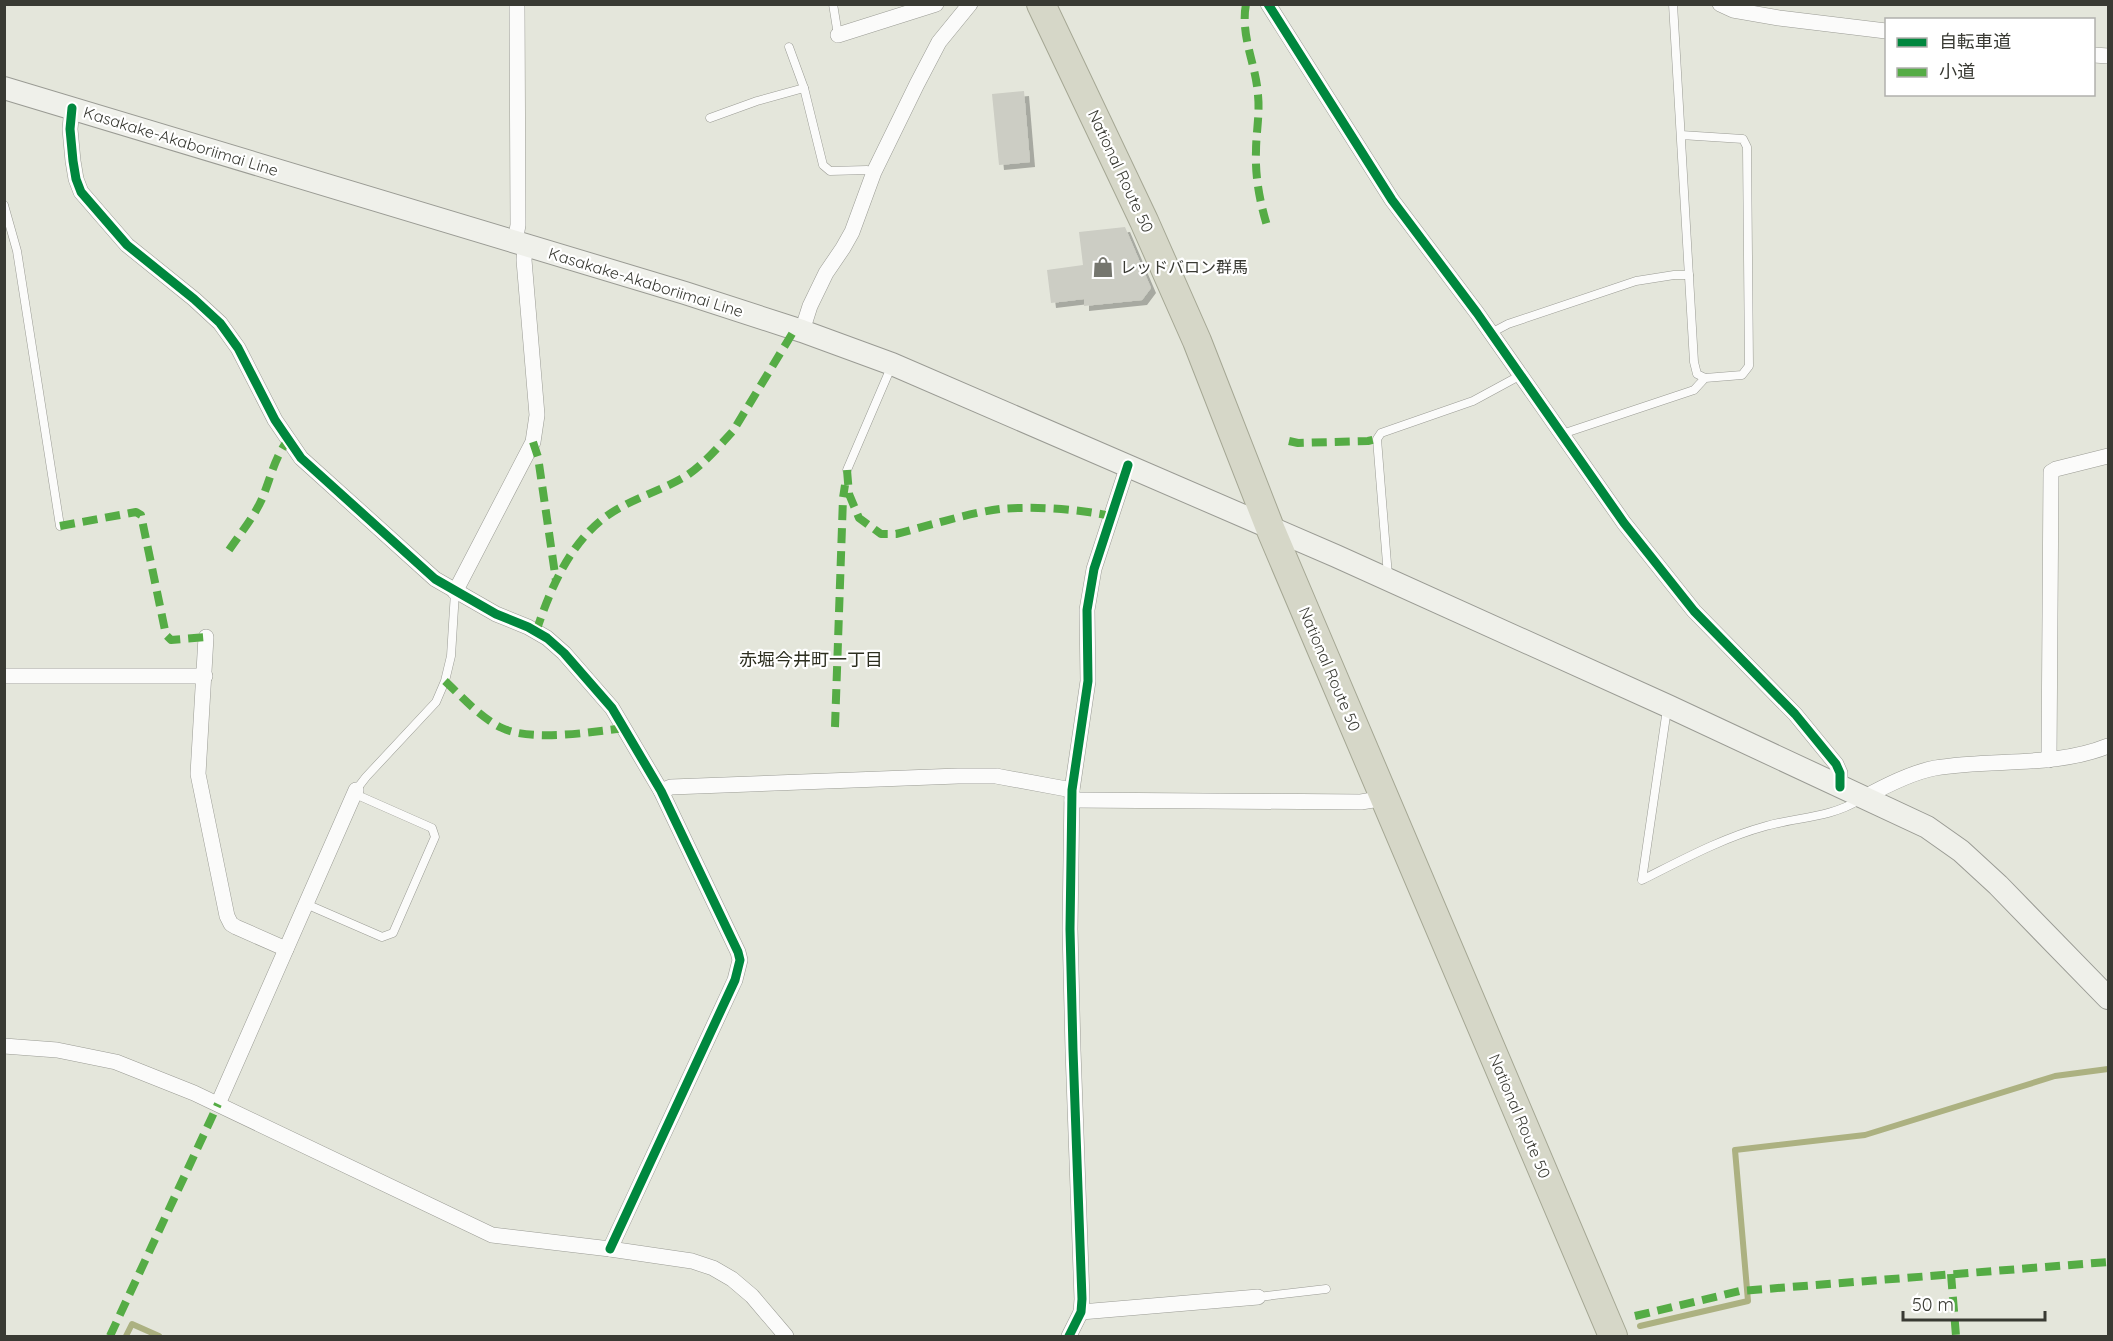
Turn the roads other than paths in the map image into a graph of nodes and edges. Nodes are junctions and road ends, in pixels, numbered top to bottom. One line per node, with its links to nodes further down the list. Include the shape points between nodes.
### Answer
1 (517, 4): 19 (street)
2 (833, 4): 10 (lane)
3 (936, 4): 10 (street)
4 (970, 4): 17 (street, via 934,51)
5 (1041, 4): 31 (highway, National Route 50, via 1197,341)
6 (1268, 4): 22 (street, via 1392,200)
7 (1673, 4): 16 (lane)
8 (1720, 4): 9 (street, via 1779,18)
9 (1885, 31)
10 (838, 35)
11 (789, 47): 13 (lane)
12 (4, 88): 14 (main road, Kasakake-Akaboriimai Line)
13 (804, 88): 15 (lane); 17 (lane, via 823,165 830,171)
14 (72, 108): 19 (main road, Kasakake-Akaboriimai Line); 33 (street, via 70,129 76,179 91,206 127,245 220,323 301,458 435,579)
15 (710, 118)
16 (1681, 135): 20 (lane); 25 (lane, via 1743,139 1747,147 1749,366 1742,375)
17 (874, 172): 21 (street, via 852,232 826,273)
18 (4, 205): 30 (lane, via 17,251)
19 (520, 244): 21 (main road, Kasakake-Akaboriimai Line); 33 (street, via 535,378 536,433)
20 (1689, 275): 22 (lane, via 1636,281); 25 (lane, via 1694,362 1697,374)
21 (802, 331): 23 (main road, Kasakake-Akaboriimai Line)
22 (1491, 333): 24 (street)
23 (892, 364): 28 (main road, Kasakake-Akaboriimai Line); 29 (lane)
24 (1521, 375): 26 (street); 32 (lane, via 1473,401 1381,433 1377,439)
25 (1705, 378): 26 (lane, via 1694,390)
26 (1562, 434): 40 (street, via 1624,522 1694,610 1795,714 1836,764)
27 (2109, 456): 39 (street, via 2051,472)
28 (1128, 465): 31 (main road, Kasakake-Akaboriimai Line); 43 (street, via 1094,569 1087,610 1088,681)
29 (847, 470)
30 (60, 526)
31 (1270, 528): 32 (main road, Kasakake-Akaboriimai Line); 44 (highway, National Route 50)
32 (1389, 581): 37 (main road, Kasakake-Akaboriimai Line)
33 (455, 592): 41 (street, via 548,638 564,653 612,708); 42 (lane, via 452,656 436,702)
34 (206, 637): 36 (street)
35 (4, 676): 36 (street)
36 (205, 676): 47 (street, via 198,774 227,916 236,927)
37 (1668, 706): 40 (main road, Kasakake-Akaboriimai Line); 45 (lane, via 1642,880 1700,850 1764,826 1830,814)
38 (2109, 746): 39 (street)
39 (2049, 760): 45 (street, via 1933,768)
40 (1840, 787): 45 (main road, Kasakake-Akaboriimai Line)
41 (661, 791): 43 (street, via 672,787 996,776); 51 (street, via 740,960 735,980)
42 (356, 792): 46 (street); 46 (lane, via 432,828 435,837 393,933 382,937)
43 (1072, 795): 44 (street, via 1360,802); 54 (street, via 1072,1050)
44 (1383, 795): 57 (highway, National Route 50)
45 (1863, 798): 48 (main road, Kasakake-Akaboriimai Line, via 1927,827 1961,851)
46 (306, 904): 47 (street)
47 (286, 950): 50 (street)
48 (2109, 999)
49 (4, 1046): 50 (street, via 57,1050 116,1062)
50 (218, 1104): 51 (street, via 492,1235)
51 (610, 1249): 55 (street, via 692,1261 713,1268 752,1296)
52 (1326, 1289): 53 (lane)
53 (1258, 1297): 54 (street)
54 (1081, 1312): 56 (street)
55 (786, 1336)
56 (1069, 1336)
57 (1613, 1336)

